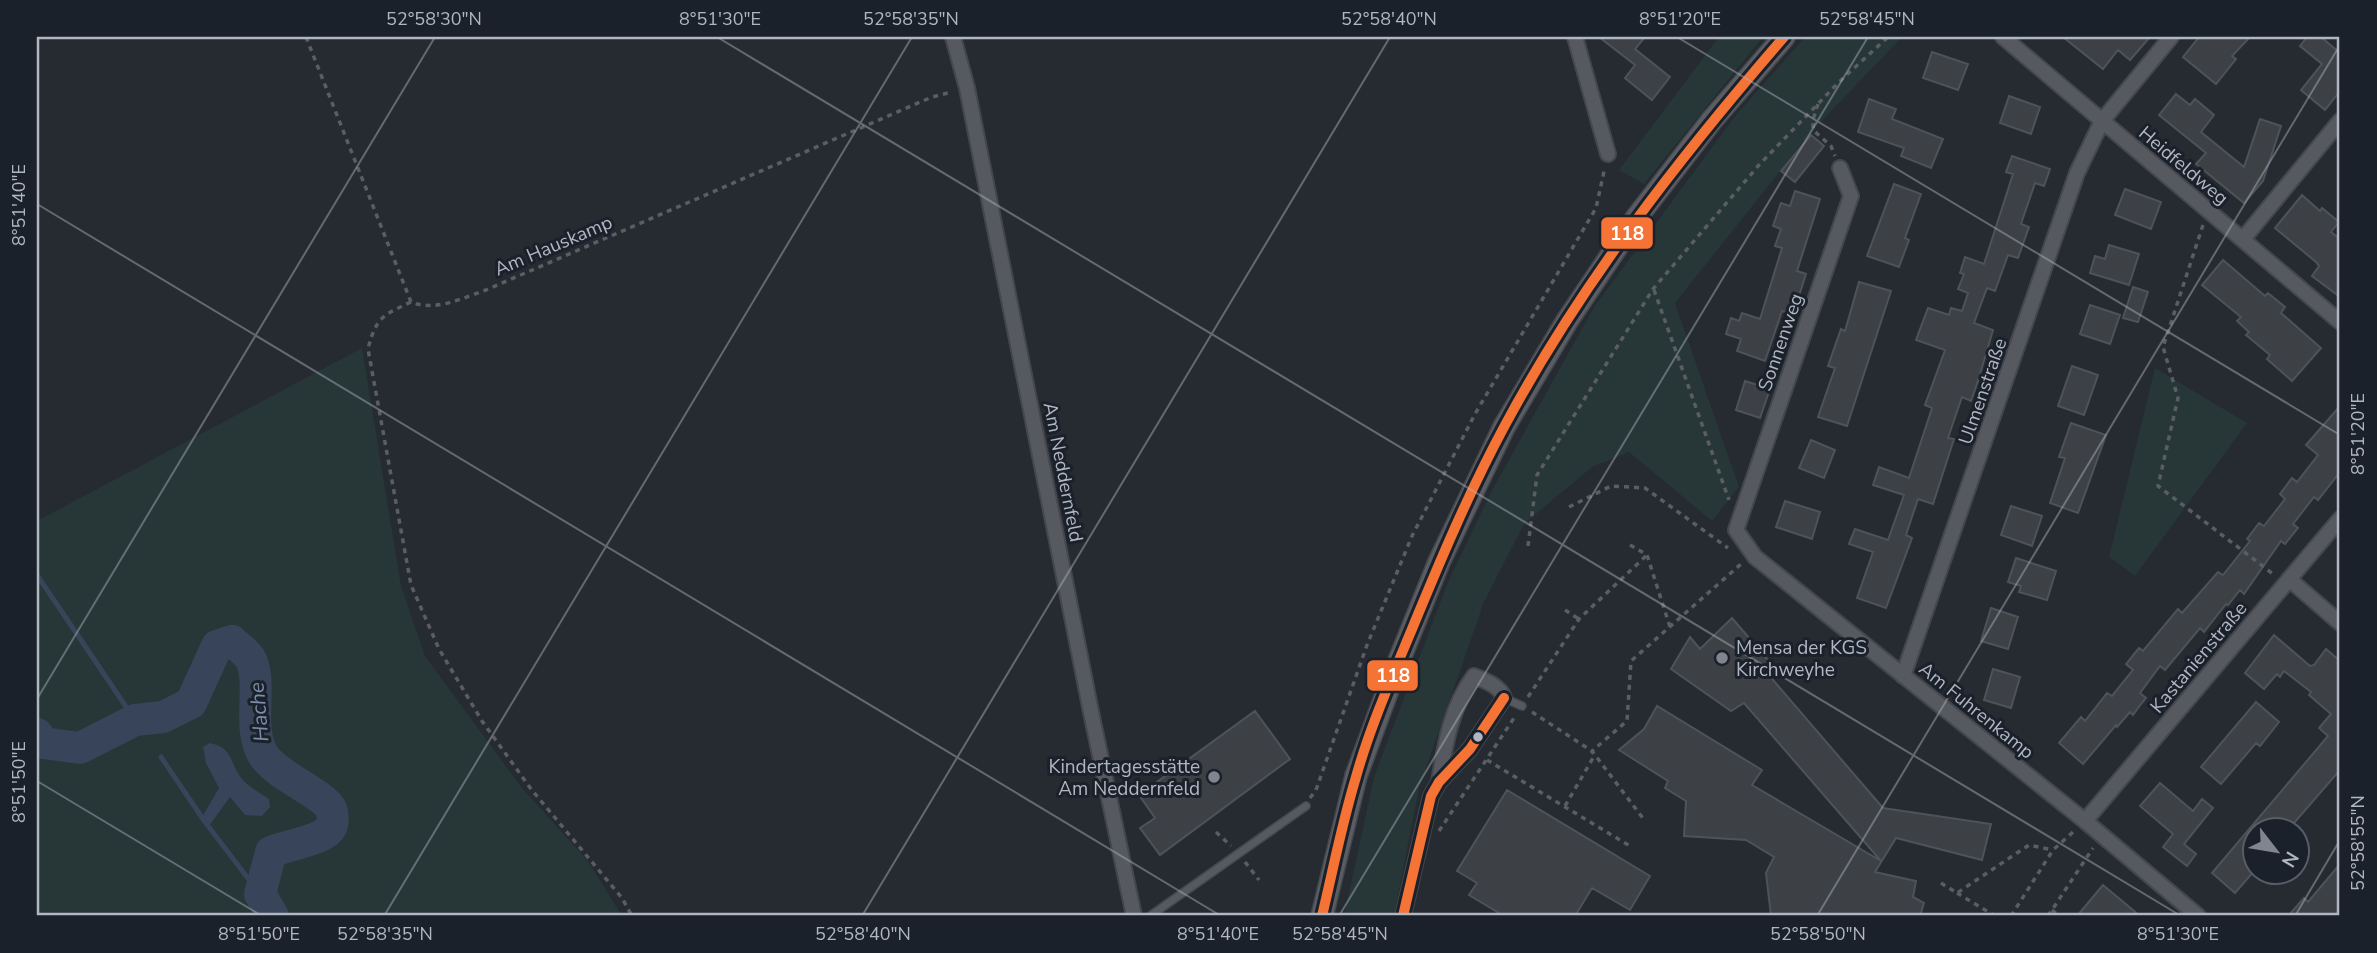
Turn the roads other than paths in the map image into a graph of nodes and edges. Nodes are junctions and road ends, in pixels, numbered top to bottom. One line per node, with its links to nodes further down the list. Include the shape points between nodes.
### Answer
1 (953, 37): 22 (street, Am Neddernfeld)
2 (1574, 37): 8 (street)
3 (1784, 37): 24 (main road, via 1637,217 1504,427 1439,562 1395,668 1356,776)
4 (2003, 37): 6 (street, Heidfeldweg)
5 (2171, 37): 6 (street, Ulmenstraße)
6 (2102, 121): 10 (street, Heidfeldweg); 16 (street, Ulmenstraße, via 2077,173)
7 (2340, 121): 10 (street)
8 (1608, 154)
9 (1840, 168): 13 (street, Sonnenweg, via 1851,196)
10 (2243, 239): 11 (street, Heidfeldweg)
11 (2340, 323)
12 (2340, 519): 14 (street, Kastanienstraße)
13 (1736, 530): 16 (street, Am Fuhrenkamp, via 1755,557)
14 (2287, 582): 15 (street); 21 (street, Kastanienstraße)
15 (2340, 623)
16 (1903, 676): 21 (street, Am Fuhrenkamp)
17 (1504, 698): 18 (lane); 19 (street, via 1470,749); 19 (street, via 1502,692 1474,676 1451,721)
18 (1522, 706)
19 (1438, 782): 25 (street)
20 (1306, 806): 23 (lane)
21 (2085, 821): 26 (street, Am Fuhrenkamp)
22 (1134, 916)
23 (1150, 916)
24 (1322, 916)
25 (1403, 916)
26 (2198, 916)

